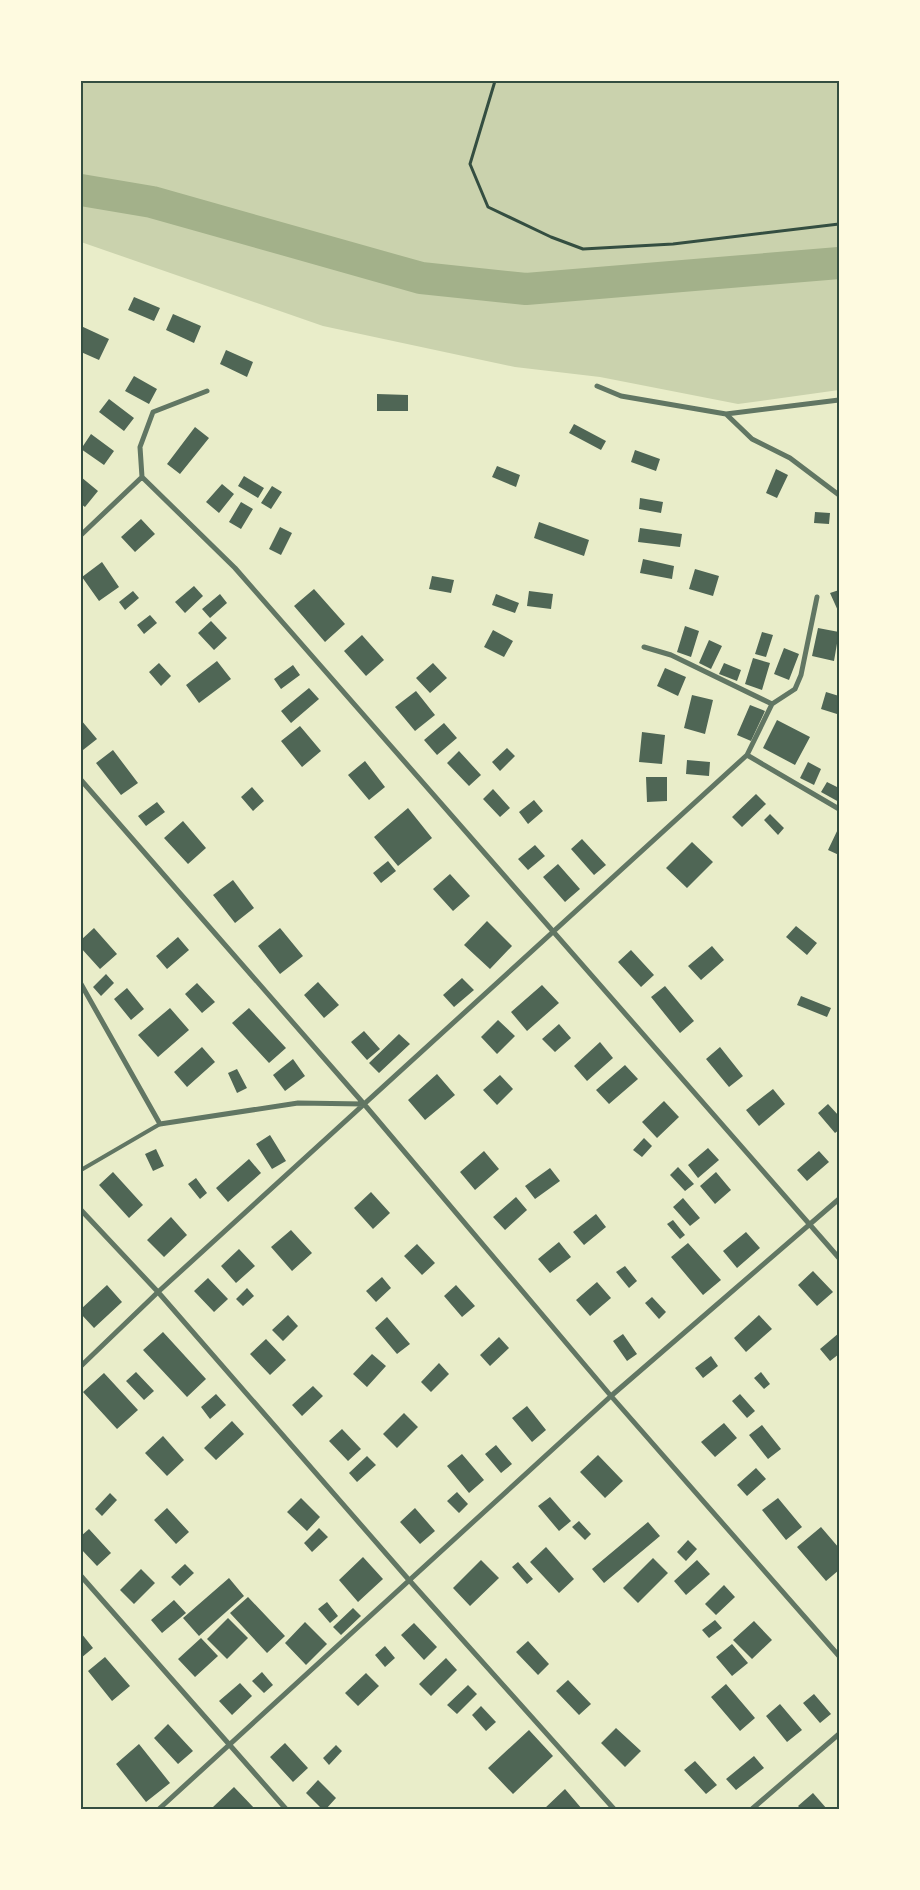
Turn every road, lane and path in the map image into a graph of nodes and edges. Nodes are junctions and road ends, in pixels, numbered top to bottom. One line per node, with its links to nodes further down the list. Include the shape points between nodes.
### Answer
1 (495, 81): 2 (path, via 470,164 488,207 551,237 583,249 673,244)
2 (839, 224)
3 (597, 386): 6 (street, via 621,396)
4 (207, 391): 7 (street, via 153,412 140,447)
5 (839, 400): 6 (street)
6 (726, 414): 8 (street, via 752,439 790,458)
7 (142, 477): 9 (street); 16 (street, via 235,568)
8 (839, 495)
9 (81, 536)
10 (816, 597): 12 (street, via 801,675 795,689)
11 (644, 647): 12 (street, via 671,655)
12 (772, 704): 13 (street)
13 (747, 755): 15 (street); 16 (street)
14 (81, 780): 18 (street)
15 (839, 809)
16 (552, 932): 18 (street); 23 (street)
17 (81, 984): 19 (street)
18 (364, 1104): 19 (street, via 298,1103); 25 (street); 27 (street)
19 (160, 1124): 20 (lane)
20 (81, 1170)
21 (839, 1199): 23 (street)
22 (81, 1210): 25 (street)
23 (810, 1226): 24 (street); 27 (street)
24 (839, 1258)
25 (158, 1292): 26 (street); 29 (street)
26 (81, 1366)
27 (611, 1396): 29 (street); 30 (street)
28 (81, 1576): 32 (street)
29 (409, 1580): 32 (street); 35 (street)
30 (839, 1656)
31 (839, 1734): 36 (street)
32 (230, 1744): 33 (street); 34 (street)
33 (160, 1809)
34 (286, 1809)
35 (614, 1809)
36 (752, 1809)

